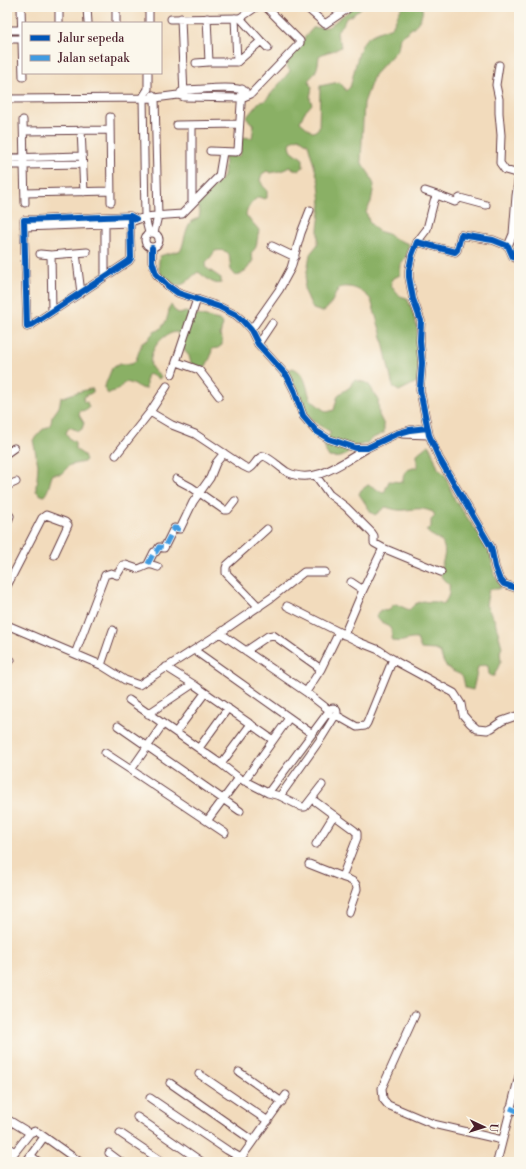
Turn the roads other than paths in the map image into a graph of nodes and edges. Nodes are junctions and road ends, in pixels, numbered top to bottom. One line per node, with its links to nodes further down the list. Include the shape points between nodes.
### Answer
1 (21, 7): 19 (street)
2 (58, 7): 14 (street)
3 (88, 7): 15 (street)
4 (116, 7): 16 (street)
5 (149, 7): 17 (street)
6 (256, 7): 12 (street)
7 (266, 7): 34 (street, via 300,43)
8 (306, 7): 9 (street, via 326,24)
9 (346, 8)
10 (181, 18): 11 (street); 13 (street); 33 (street)
11 (207, 18): 12 (street); 24 (street)
12 (238, 18): 22 (street); 25 (street)
13 (171, 19)
14 (59, 22)
15 (88, 22)
16 (116, 22)
17 (149, 22)
18 (7, 30): 19 (street)
19 (22, 30): 21 (street)
20 (7, 39): 21 (street)
21 (22, 39)
22 (261, 41): 23 (street); 25 (street)
23 (268, 48)
24 (209, 62): 25 (street); 26 (street)
25 (237, 62)
26 (196, 63)
27 (499, 65): 53 (street, via 496,86 501,135 500,163 505,170)
28 (23, 74): 30 (street)
29 (148, 74): 32 (street)
30 (23, 77)
31 (242, 89): 33 (street); 34 (street); 37 (street)
32 (148, 90): 35 (street); 36 (street)
33 (182, 94): 36 (street); 37 (street)
34 (251, 94): 37 (street)
35 (143, 97): 36 (street); 38 (street); 65 (street)
36 (155, 98): 64 (street)
37 (241, 98): 41 (street)
38 (7, 99)
39 (110, 117): 45 (street)
40 (23, 120): 46 (street)
41 (239, 124): 43 (street); 48 (street, via 238,150)
42 (177, 125): 43 (street)
43 (192, 125): 61 (street)
44 (81, 130): 45 (street); 46 (street); 50 (street)
45 (110, 130): 54 (street)
46 (24, 131): 51 (street)
47 (210, 151): 48 (street)
48 (223, 152): 61 (street, via 219,176)
49 (7, 158): 51 (street)
50 (82, 160): 51 (street); 56 (street)
51 (24, 161): 52 (street); 57 (street)
52 (7, 165)
53 (519, 174): 71 (street, via 513,234)
54 (110, 191): 56 (street); 59 (street)
55 (425, 191): 58 (street)
56 (84, 192): 57 (street)
57 (25, 193): 60 (street)
58 (437, 195): 62 (street, via 455,202 460,198); 69 (street, via 427,229)
59 (111, 202)
60 (25, 203)
61 (192, 203): 64 (street, via 182,214)
62 (486, 205)
63 (310, 210): 77 (street)
64 (158, 216): 65 (street); 68 (street)
65 (145, 217): 66 (street); 68 (street)
66 (132, 219): 67 (street); 79 (street, via 130,259)
67 (105, 220): 79 (street); 82 (street, via 24,220 26,327)
68 (152, 233): 72 (street, via 159,238 158,244); 72 (street, via 144,240 148,247)
69 (417, 242): 71 (street, via 455,252 461,235 493,240); 91 (street, via 409,270 413,299 420,321 420,390)
70 (272, 246): 77 (street)
71 (508, 246): 78 (street, via 513,257)
72 (152, 248): 81 (street, via 156,274 178,293)
73 (87, 252): 74 (street)
74 (76, 253): 76 (street); 80 (street)
75 (40, 254): 76 (street)
76 (51, 255): 82 (street)
77 (295, 257): 84 (street, via 279,290)
78 (519, 260)
79 (105, 276): 80 (street)
80 (81, 293): 82 (street)
81 (197, 299): 84 (street, via 236,315); 86 (street)
82 (52, 311)
83 (272, 323): 85 (street)
84 (251, 330): 85 (street)
85 (258, 344): 92 (street, via 287,376 303,416 316,431 329,440 356,448)
86 (177, 362): 87 (street); 89 (street, via 199,370)
87 (172, 374)
88 (167, 386): 90 (street)
89 (219, 396)
90 (150, 412): 93 (street, via 172,425 195,434); 94 (street)
91 (424, 432): 92 (street, via 400,433); 112 (street, via 491,548 499,578 504,584)
92 (367, 448): 95 (street)
93 (224, 453): 95 (street, via 249,469 257,459 264,456 287,472 301,476); 99 (street)
94 (116, 455)
95 (316, 476): 104 (street, via 329,494 372,533 374,543)
96 (176, 479): 99 (street)
97 (16, 482): 98 (street)
98 (7, 486)
99 (200, 493): 100 (street, via 226,511); 106 (street, via 180,529 174,528 164,548 159,547)
100 (235, 501)
101 (7, 513): 102 (street, via 10,516)
102 (7, 524)
103 (267, 529): 115 (street, via 227,565 225,571)
104 (383, 548): 109 (street); 113 (street)
105 (54, 555): 111 (street, via 68,525 46,515 42,518)
106 (148, 564): 107 (street); 122 (street, via 138,569 123,565 117,575 105,575)
107 (158, 567)
108 (325, 572): 115 (street, via 304,572)
109 (441, 572)
110 (351, 582): 113 (street)
111 (7, 586)
112 (519, 589)
113 (363, 590): 119 (street)
114 (287, 606): 119 (street)
115 (259, 607): 118 (street)
116 (8, 627): 122 (street)
117 (114, 630): 124 (street)
118 (220, 633): 120 (street); 121 (street)
119 (341, 634): 123 (street, via 379,650); 126 (street)
120 (194, 650): 125 (street); 136 (street)
121 (246, 651): 126 (street, via 273,635); 129 (street)
122 (75, 654): 124 (street)
123 (392, 659): 134 (street, via 454,693 464,715 477,729 487,730); 135 (street, via 365,726 357,727)
124 (101, 664): 125 (street, via 125,680 139,684)
125 (166, 667): 127 (street)
126 (321, 669): 129 (street)
127 (193, 684): 128 (street); 133 (street)
128 (205, 692): 131 (street); 140 (street)
129 (306, 692): 132 (street)
130 (129, 700): 133 (street)
131 (228, 708): 138 (street); 144 (street)
132 (329, 711): 135 (street, via 335,709); 141 (street)
133 (148, 714): 137 (street)
134 (519, 715)
135 (335, 716): 151 (street)
136 (289, 718): 141 (street); 142 (street)
137 (163, 724): 140 (street); 143 (street)
138 (251, 724): 142 (street); 146 (street)
139 (118, 726): 143 (street)
140 (176, 732): 144 (street)
141 (311, 733): 150 (street)
142 (273, 740): 148 (street)
143 (147, 746): 147 (street); 153 (street)
144 (199, 748): 146 (street)
145 (105, 753): 147 (street)
146 (221, 764): 148 (street)
147 (131, 770): 156 (street)
148 (242, 780): 150 (street); 153 (street)
149 (322, 785): 152 (street)
150 (268, 793): 151 (street)
151 (280, 796): 152 (street, via 302,807 307,806)
152 (312, 799): 155 (street)
153 (223, 800): 154 (street); 156 (street)
154 (240, 811)
155 (334, 815): 158 (street); 160 (street, via 357,833)
156 (207, 821): 157 (street)
157 (225, 833)
158 (316, 844)
159 (309, 864): 160 (street)
160 (342, 877): 161 (street, via 357,885)
161 (349, 912)
162 (415, 1015): 178 (street, via 382,1088 383,1099 388,1105 433,1124)
163 (239, 1072): 169 (street)
164 (199, 1074): 174 (street)
165 (519, 1076): 170 (street)
166 (170, 1083): 179 (street)
167 (286, 1095): 169 (street)
168 (150, 1098): 184 (street)
169 (282, 1102): 174 (street)
170 (510, 1108): 171 (street); 178 (street)
171 (519, 1112)
172 (137, 1117): 191 (street)
173 (7, 1118): 175 (street)
174 (268, 1121): 179 (street)
175 (30, 1133): 177 (street, via 35,1131); 181 (street)
176 (120, 1133): 190 (street)
177 (44, 1137): 183 (street); 188 (street)
178 (502, 1140): 192 (street)
179 (253, 1141): 184 (street)
180 (7, 1147): 181 (street)
181 (15, 1152): 185 (street)
182 (109, 1153): 189 (street)
183 (30, 1156): 186 (street); 187 (street)
184 (240, 1160)
185 (8, 1162)
186 (26, 1162)
187 (39, 1162)
188 (80, 1162)
189 (121, 1162)
190 (163, 1162)
191 (202, 1162)
192 (496, 1162)

